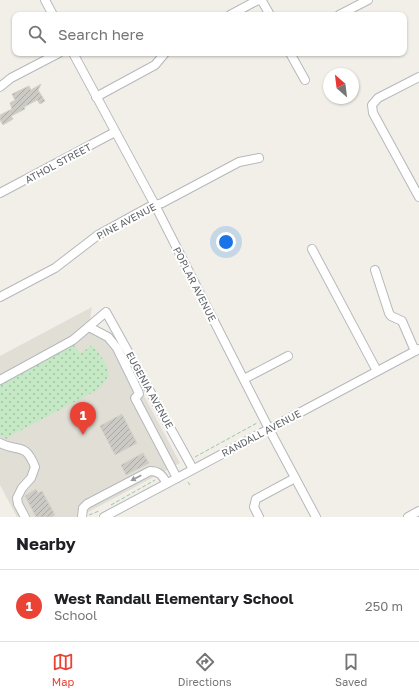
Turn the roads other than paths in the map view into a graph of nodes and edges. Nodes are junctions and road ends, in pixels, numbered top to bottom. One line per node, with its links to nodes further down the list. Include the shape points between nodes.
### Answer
1 (45, 0): 4 (street)
2 (258, 0): 5 (street); 6 (street, via 262,1)
3 (368, 0): 7 (street)
4 (51, 12)
5 (236, 12)
6 (268, 12)
7 (345, 12)
8 (53, 56): 14 (street)
9 (75, 56): 15 (street, POPLAR AVENUE)
10 (162, 56): 15 (street, via 145,71)
11 (292, 56): 13 (street)
12 (419, 77): 19 (street, via 378,98 372,105 373,113)
13 (305, 80)
14 (0, 87)
15 (96, 97): 16 (street, POPLAR AVENUE)
16 (115, 132): 18 (street, ATHOL STREET); 20 (street, POPLAR AVENUE)
17 (259, 158): 20 (street, PINE AVENUE, via 239,162)
18 (0, 193)
19 (419, 197)
20 (155, 205): 23 (street, PINE AVENUE, via 98,235 55,268); 28 (street, POPLAR AVENUE)
21 (312, 249): 27 (street)
22 (375, 270): 25 (street, via 389,313 402,321)
23 (0, 297)
24 (89, 327): 29 (street, via 73,340); 32 (street, EUGENIA AVENUE, via 106,312); 33 (street, via 108,337 117,348 138,391 139,394 135,398)
25 (417, 350): 27 (street, RANDALL AVENUE)
26 (288, 356): 28 (street)
27 (377, 371): 30 (street, RANDALL AVENUE)
28 (244, 379): 30 (street, POPLAR AVENUE)
29 (0, 380)
30 (269, 429): 32 (street, RANDALL AVENUE); 34 (street, POPLAR AVENUE)
31 (0, 443): 39 (street, via 24,450 31,456 36,467 17,498)
32 (193, 469): 33 (street, RANDALL AVENUE)
33 (178, 478): 35 (street, RANDALL AVENUE)
34 (295, 478): 40 (street, via 256,499 254,507); 41 (street, POPLAR AVENUE)
35 (167, 483): 37 (street, RANDALL AVENUE); 38 (street, one-way to 38, via 160,473 150,471 87,504 83,508)
36 (419, 511): 42 (street)
37 (103, 513)
38 (84, 516)
39 (25, 517)
40 (259, 517)
41 (316, 517)
42 (408, 517)

